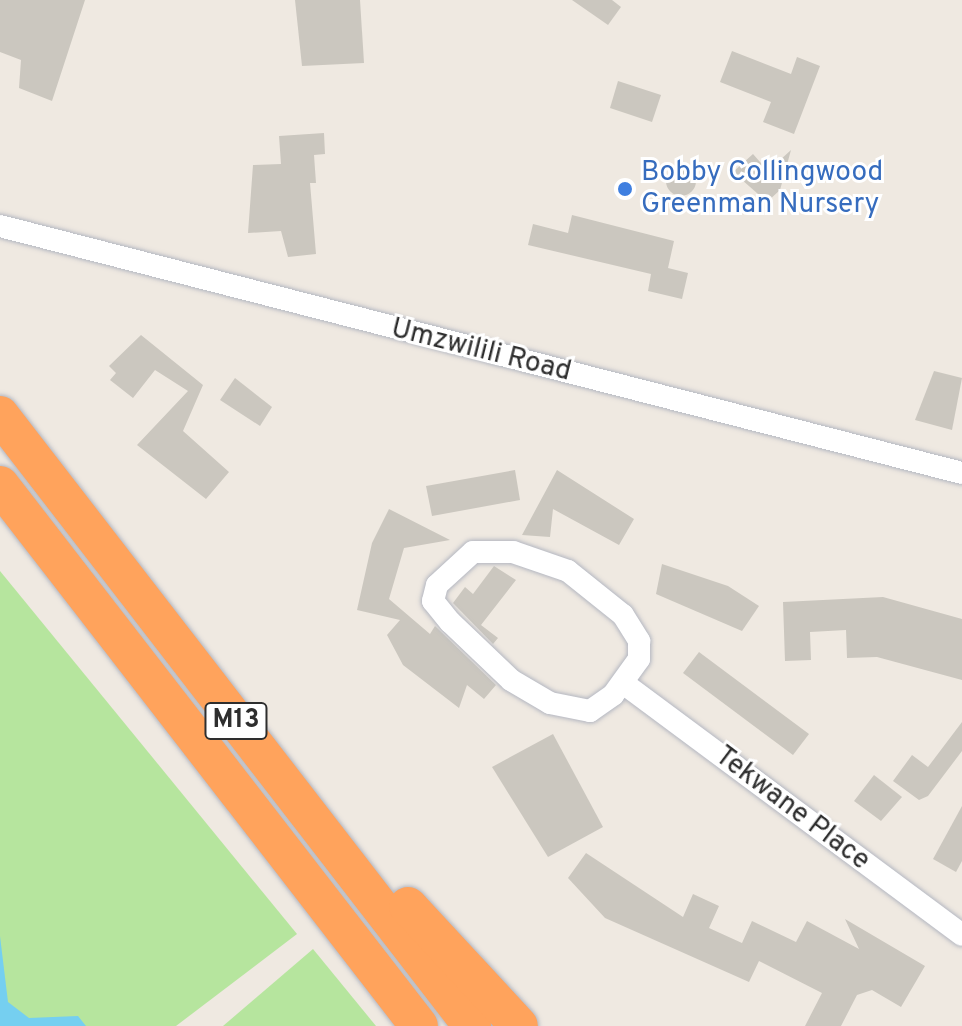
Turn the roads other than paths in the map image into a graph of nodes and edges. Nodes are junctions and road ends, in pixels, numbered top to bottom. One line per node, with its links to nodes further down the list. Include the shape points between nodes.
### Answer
1 (0, 226): 3 (street, Umzwilili Road)
2 (0, 415): 6 (highway, M13)
3 (962, 473)
4 (0, 485): 8 (highway, M13)
5 (623, 683): 5 (street, via 639,659 639,641 623,615 568,571 513,552 473,552 437,585 433,601 450,622 511,680 550,703 590,711); 7 (street, Tekwane Place)
6 (235, 719): 9 (highway, M13); 10 (highway)
7 (962, 935)
8 (419, 1026)
9 (472, 1026)
10 (519, 1026)

